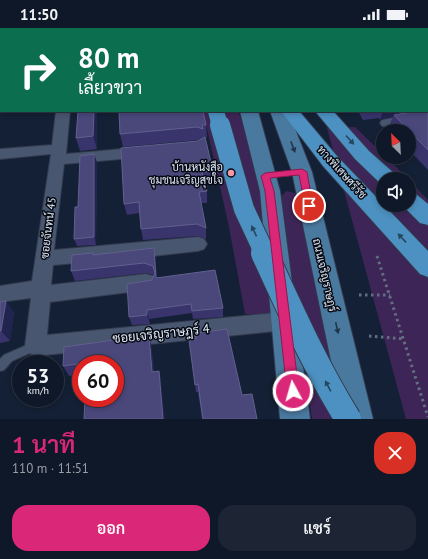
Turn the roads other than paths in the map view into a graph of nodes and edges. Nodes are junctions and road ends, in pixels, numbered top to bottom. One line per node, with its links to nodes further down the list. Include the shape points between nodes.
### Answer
1 (63, 112): 11 (street, ซอยจันทน์ 45)
2 (216, 112): 27 (highway, one-way to 2, bridge, via 306,344 244,209)
3 (249, 112): 14 (main road)
4 (279, 112): 12 (main road, ถนนเจริญราษฎร์, one-way to 12)
5 (291, 112): 19 (highway, ทางพิเศษศรีรัช, one-way to 5, via 330,161)
6 (325, 112): 13 (highway, one-way to 13)
7 (428, 116): 8 (street)
8 (386, 123)
9 (159, 150): 11 (street)
10 (0, 154): 11 (street)
11 (58, 155): 18 (street, ซอยจันทน์ 45)
12 (302, 172): 14 (main road); 28 (main road, ถนนเจริญราษฎร์, one-way to 28)
13 (380, 172)
14 (265, 176): 23 (main road, via 270,191)
15 (416, 206): 16 (highway)
16 (428, 217)
17 (198, 244): 18 (street)
18 (44, 258): 21 (street, ซอยจันทน์ 45)
19 (428, 267)
20 (146, 282): 21 (street)
21 (41, 292): 22 (street); 24 (street, ซอยจันทน์ 45)
22 (0, 294)
23 (285, 321): 24 (street, ซอยเจริญราษฎร์ 4); 26 (main road)
24 (36, 346): 25 (lane, via 8,358)
25 (0, 366)
26 (295, 419)
27 (348, 419)
28 (358, 419)

